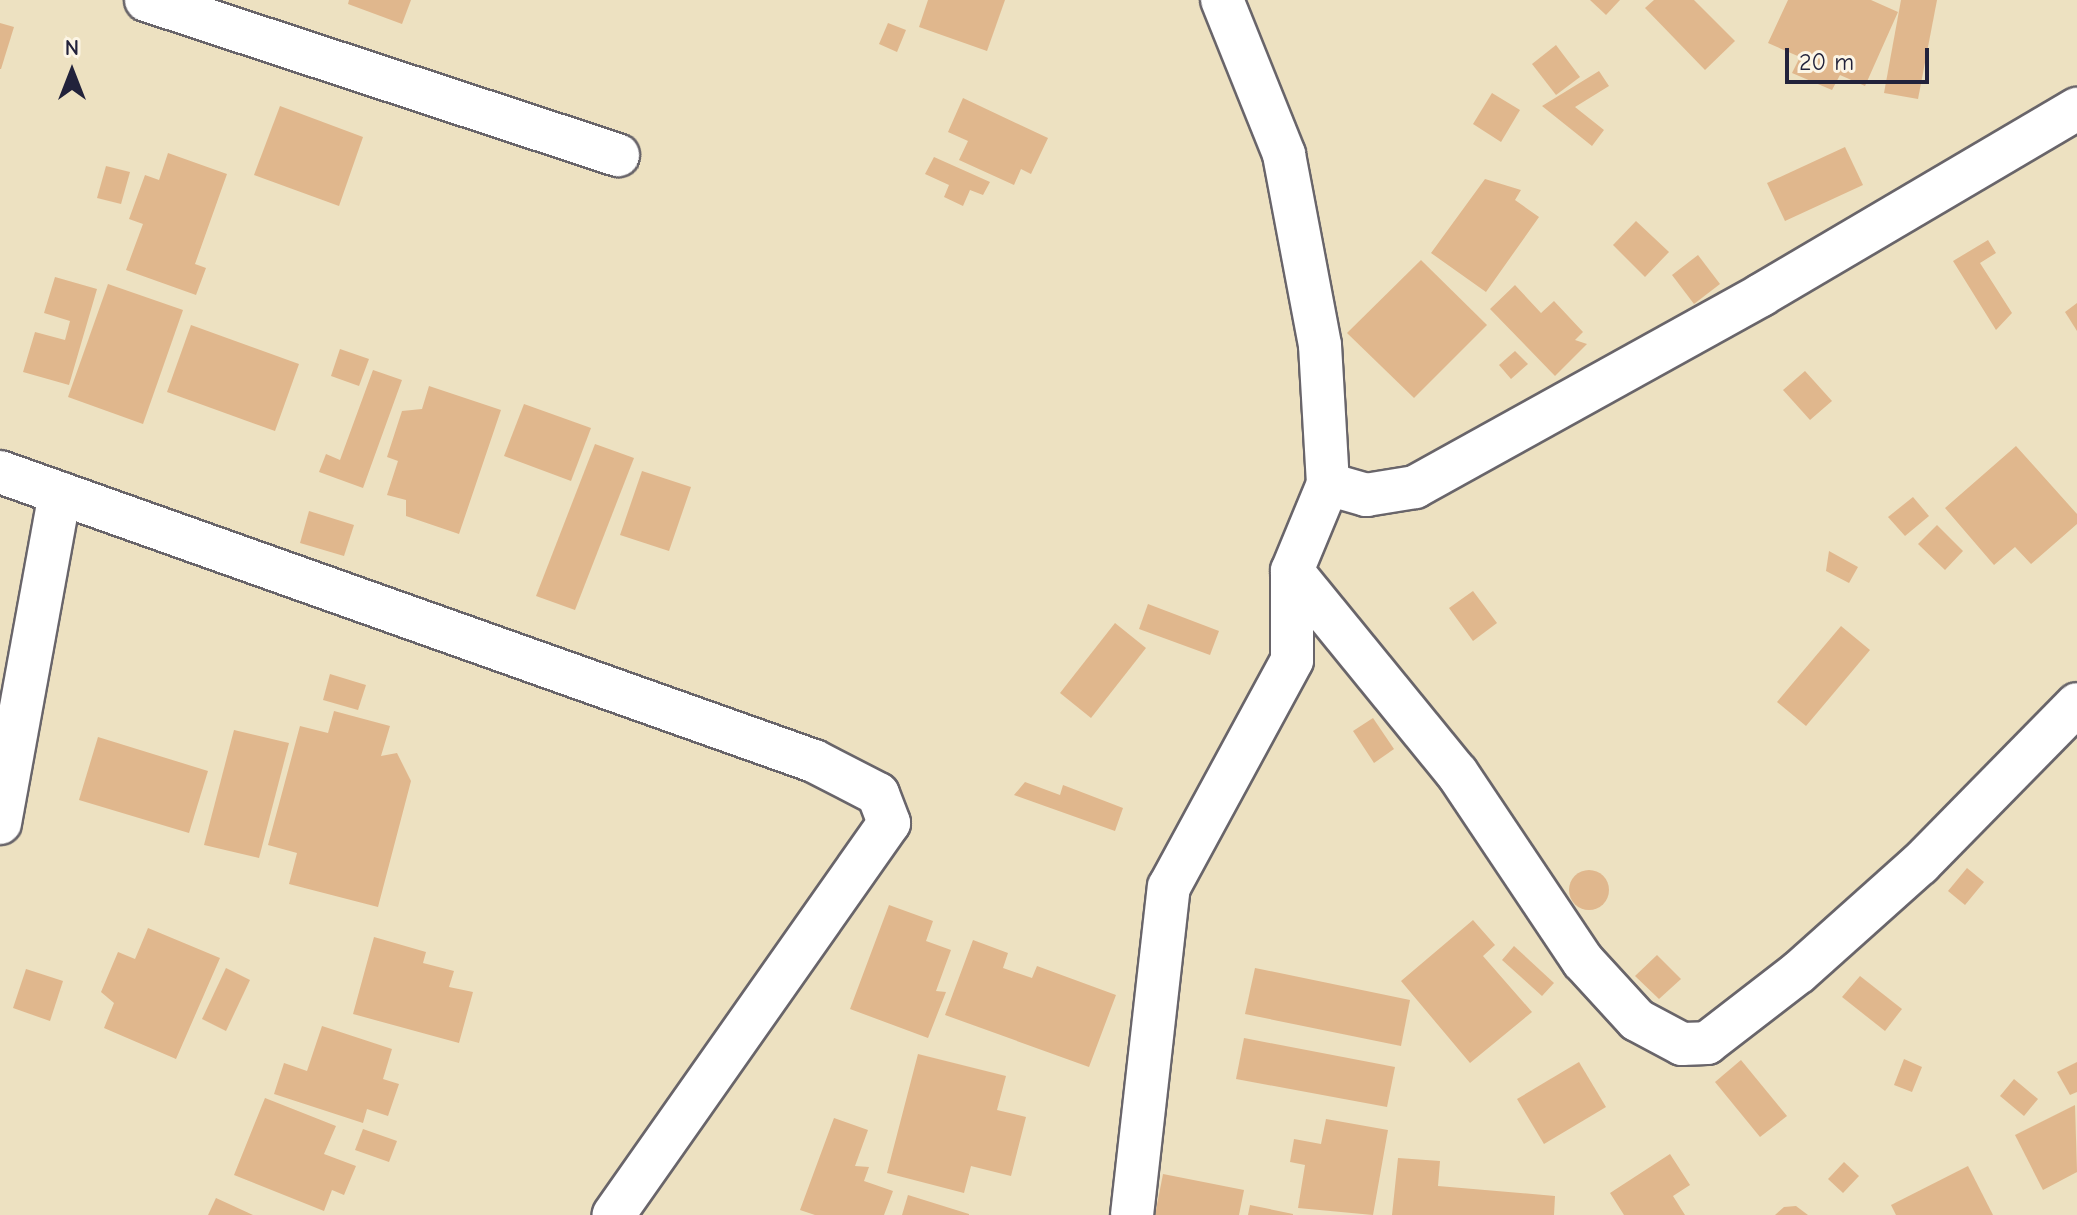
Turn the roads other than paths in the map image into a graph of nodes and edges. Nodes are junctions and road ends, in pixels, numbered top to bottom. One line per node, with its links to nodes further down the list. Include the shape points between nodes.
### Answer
1 (146, 0): 4 (street)
2 (1222, 0): 6 (street, via 1284,154 1320,345)
3 (2077, 109): 6 (street, via 1761,295 1415,487 1366,495)
4 (618, 155)
5 (0, 472): 7 (street)
6 (1328, 484): 8 (street)
7 (60, 493): 10 (street); 11 (street, via 814,761 878,794 889,823)
8 (1292, 571): 9 (street, via 1457,773 1583,961 1637,1020 1682,1044 1707,1043 1799,972 1920,864); 12 (street, via 1292,660 1169,887)
9 (2077, 704)
10 (0, 823)
11 (613, 1215)
12 (1132, 1215)

